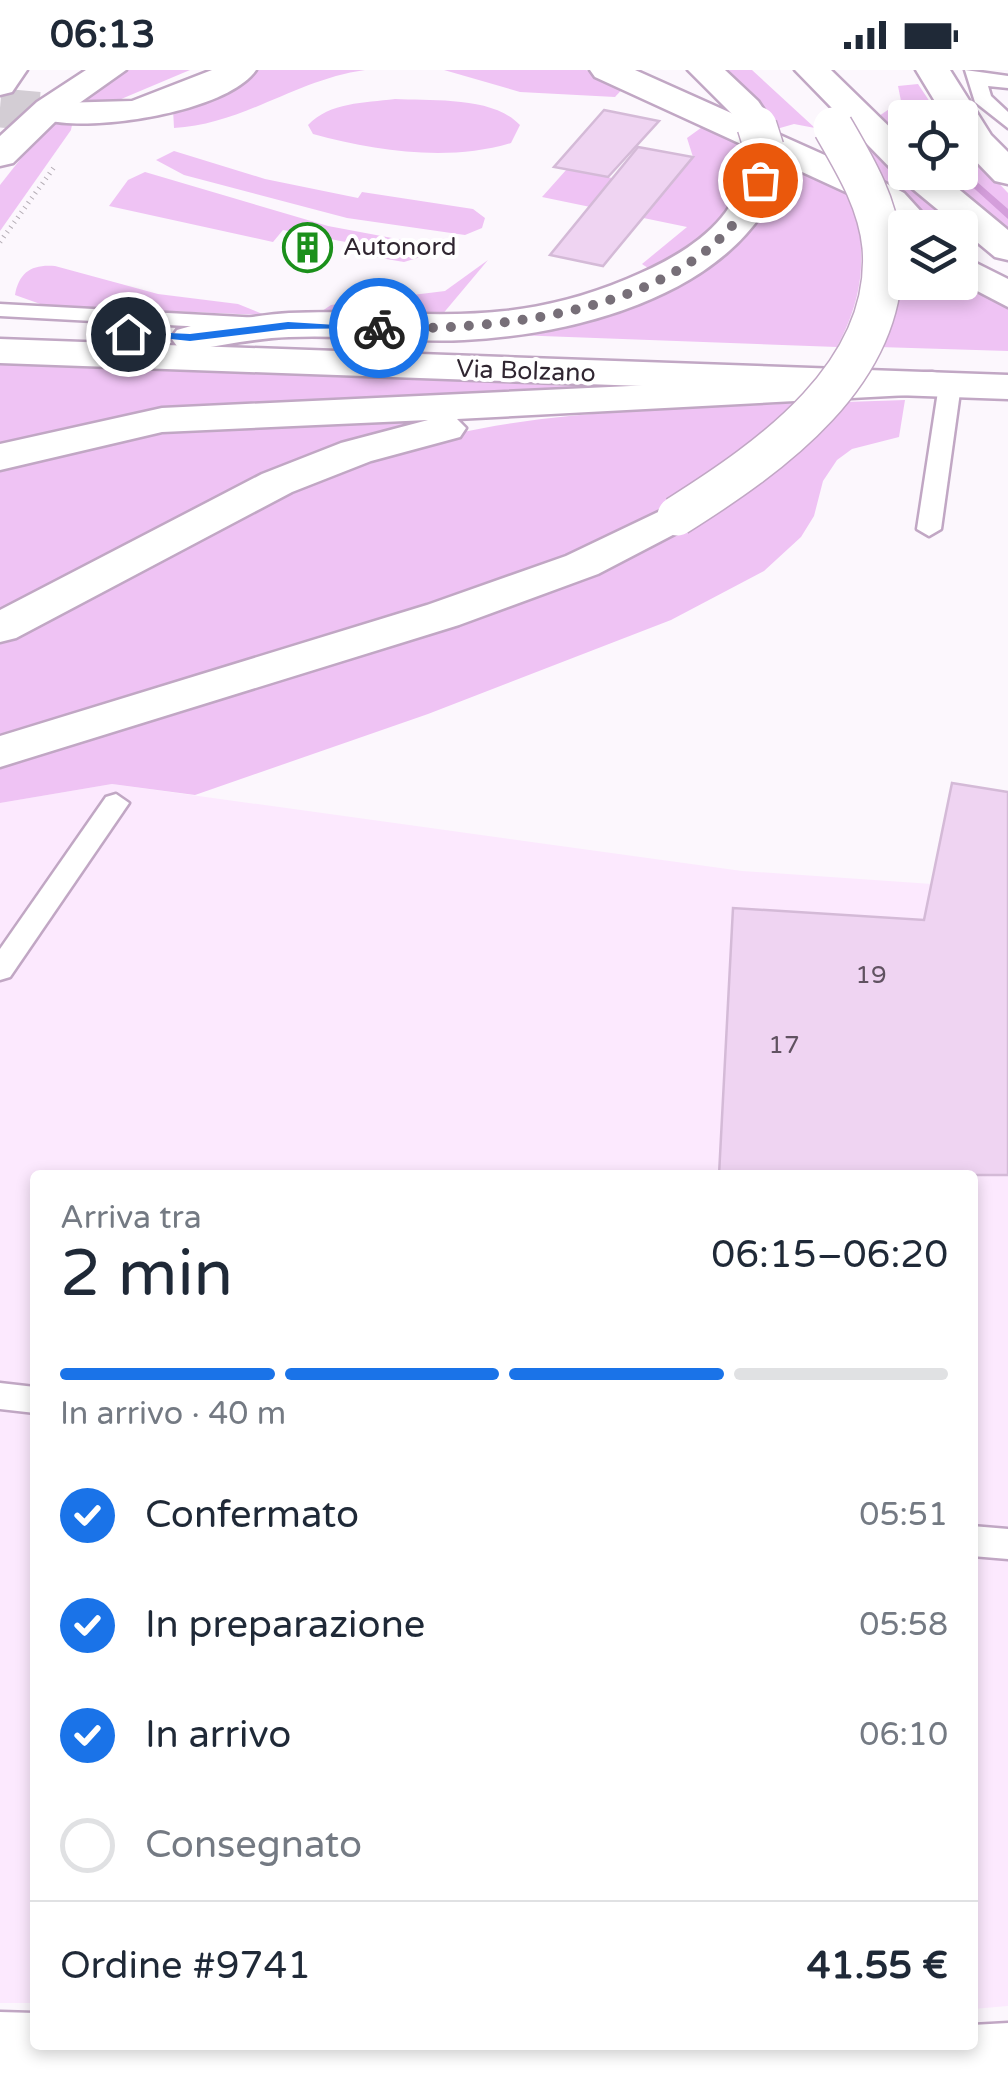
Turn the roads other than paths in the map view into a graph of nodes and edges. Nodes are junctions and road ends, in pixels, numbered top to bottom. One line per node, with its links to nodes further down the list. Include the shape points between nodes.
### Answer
1 (10, 70): 10 (main road)
2 (51, 70): 15 (main road)
3 (109, 70): 17 (main road)
4 (239, 70): 13 (main road, via 142,112)
5 (608, 70): 20 (main road, via 862,186)
6 (706, 70): 26 (main road, via 760,135 760,180 750,206 722,240 676,270 557,314 487,327)
7 (933, 70): 18 (main road, via 977,141)
8 (797, 75): 16 (main road); 36 (main road, bridge, via 861,169 882,225 882,282 872,319 820,410 735,482 582,565 443,615)
9 (975, 75): 11 (lane); 14 (lane, via 982,98)
10 (0, 85)
11 (1008, 85): 12 (lane, via 1002,94)
12 (1008, 107)
13 (58, 113)
14 (1008, 122)
15 (0, 144)
16 (888, 148)
17 (0, 154)
18 (1008, 173)
19 (936, 190): 21 (main road)
20 (900, 210)
21 (1008, 249)
22 (978, 277): 23 (main road)
23 (1008, 295)
24 (0, 310): 25 (lane)
25 (18, 319): 26 (lane); 27 (main road, Via Bolzano, via 97,333)
26 (288, 326): 27 (main road)
27 (190, 338): 29 (main road, Via Bolzano)
28 (0, 352): 30 (main road, Via Bolzano)
29 (1008, 362)
30 (941, 385): 31 (main road); 32 (main road); 34 (lane)
31 (1008, 387)
32 (576, 402): 33 (main road, via 162,420); 35 (main road, via 448,427 308,470)
33 (0, 457)
34 (928, 529)
35 (0, 628)
36 (0, 752)
37 (116, 804): 38 (lane)
38 (0, 970)
39 (0, 1396): 40 (lane)
40 (30, 1399)
41 (978, 1542): 42 (lane)
42 (1008, 1544)
43 (0, 2048): 44 (main road)
44 (30, 2049)
45 (73, 2050): 46 (main road, via 763,2069)
46 (1008, 2060)

